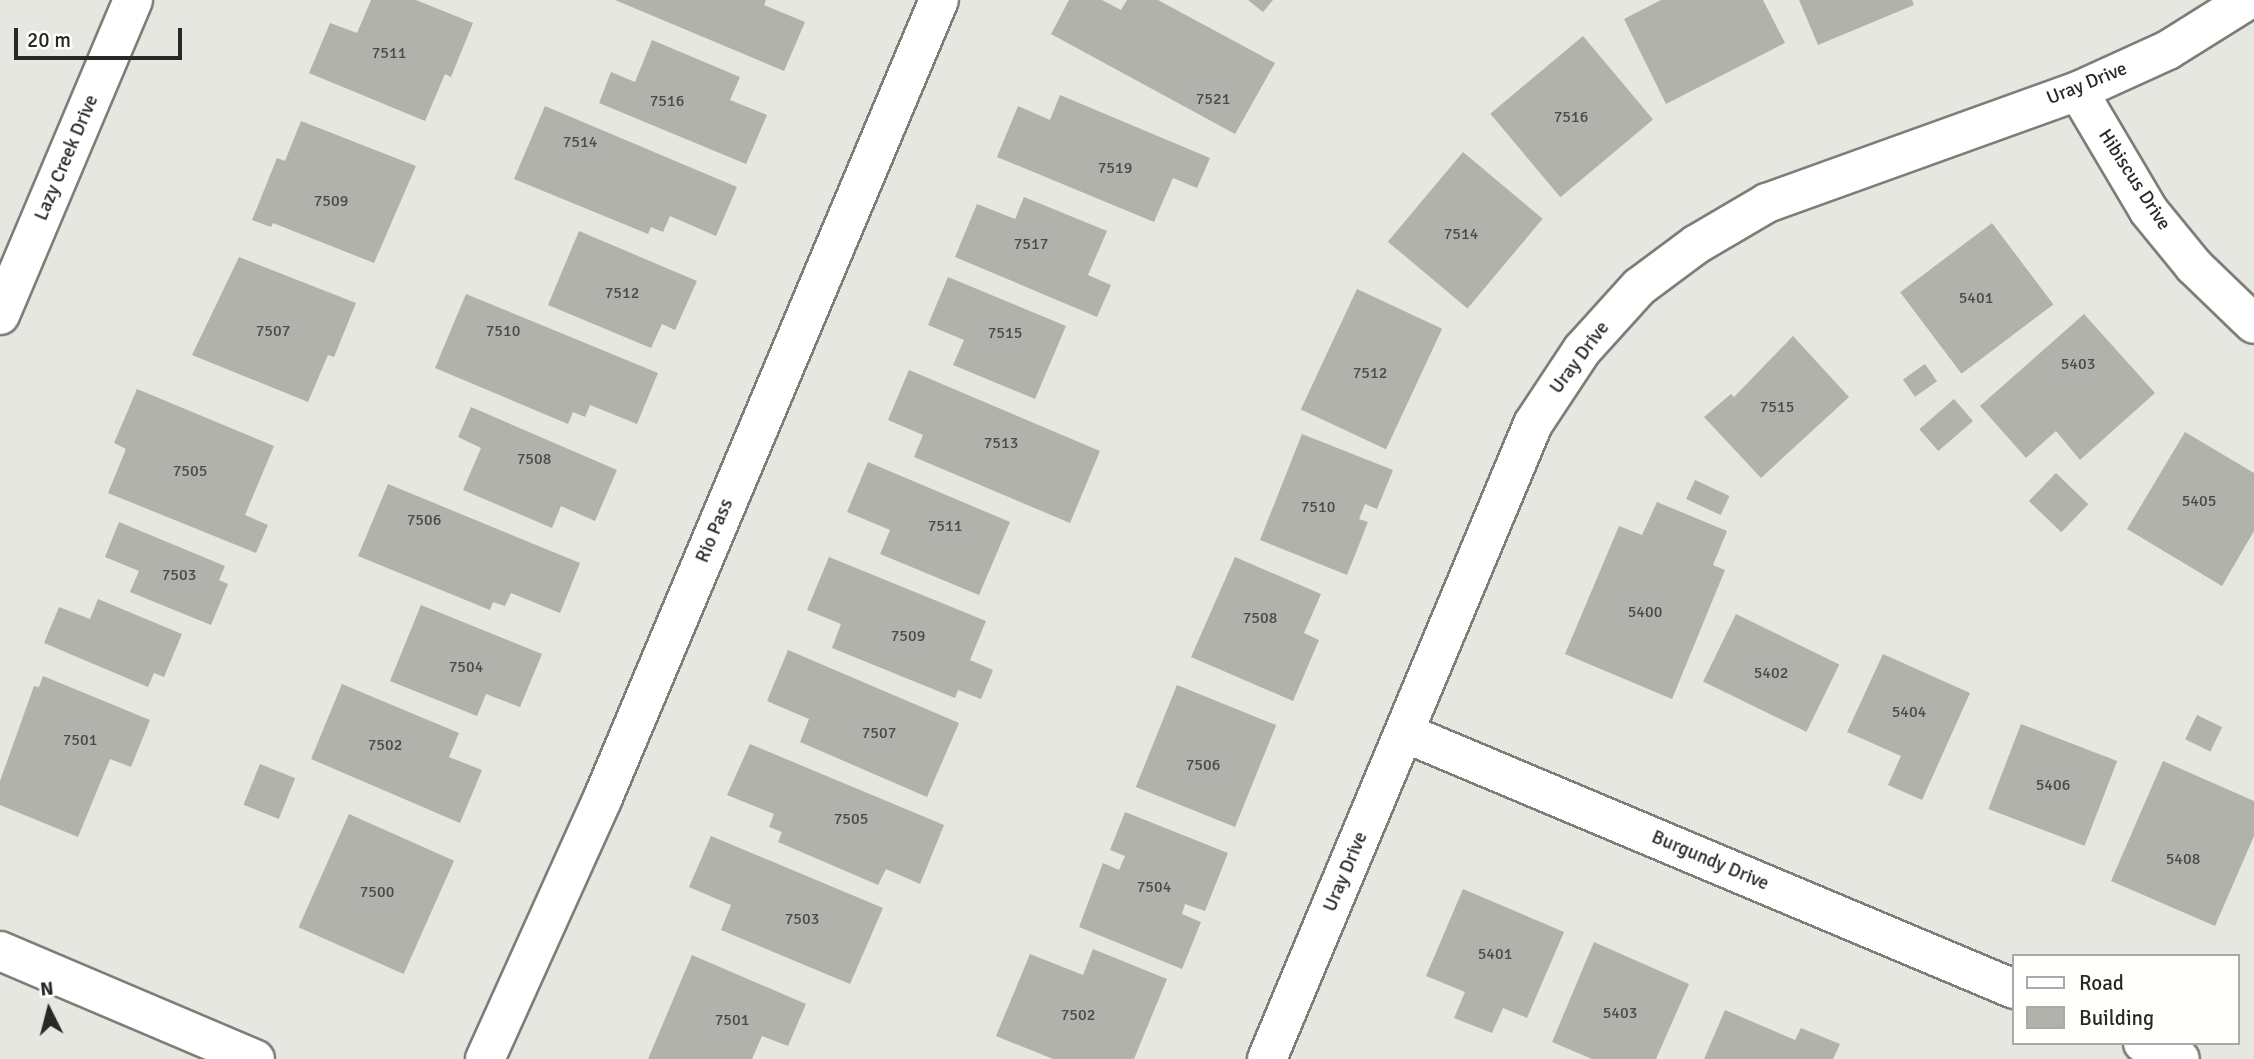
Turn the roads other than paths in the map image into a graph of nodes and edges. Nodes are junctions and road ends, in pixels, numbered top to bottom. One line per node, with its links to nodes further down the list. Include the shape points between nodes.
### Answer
1 (133, 0): 5 (street, Lazy Creek Drive)
2 (939, 0): 12 (street, Rio Pass, via 602,800)
3 (2248, 0): 4 (street, Uray Drive, via 2168,50)
4 (2078, 91): 6 (street, Hibiscus Drive, via 2149,211 2194,266); 7 (street, Uray Drive, via 1768,202 1697,244 1639,287 1581,350 1533,424)
5 (0, 315)
6 (2254, 324)
7 (1405, 733): 9 (street, Burgundy Drive); 13 (street, Uray Drive)
8 (0, 951): 11 (street)
9 (2012, 988)
10 (2148, 1045): 14 (street)
11 (255, 1059)
12 (485, 1059)
13 (1267, 1059)
14 (2180, 1059)

